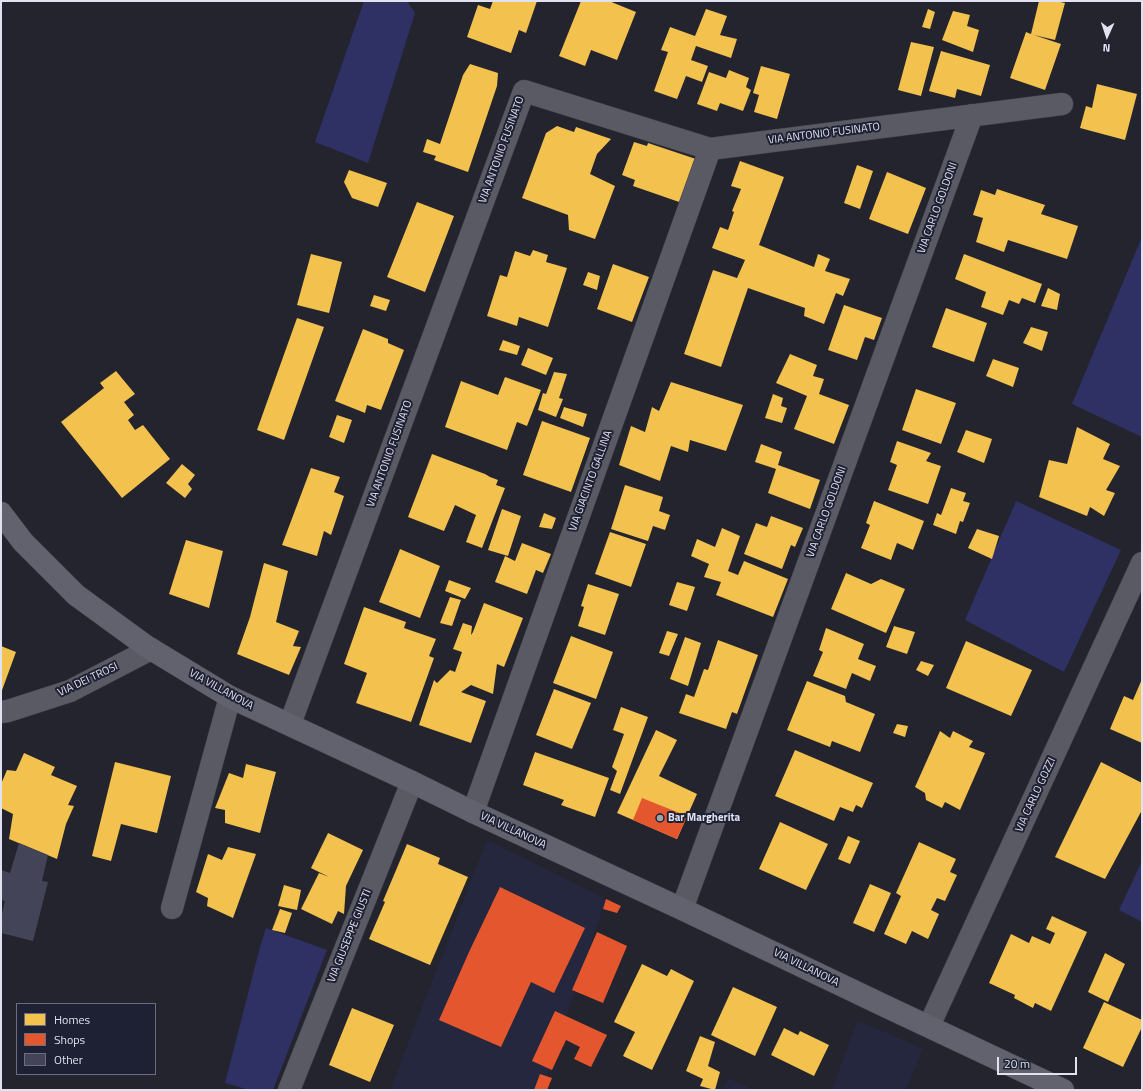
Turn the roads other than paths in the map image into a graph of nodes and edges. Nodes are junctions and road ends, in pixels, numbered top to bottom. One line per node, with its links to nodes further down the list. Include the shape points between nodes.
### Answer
1 (1062, 104): 2 (street, VIA ANTONIO FUSINATO)
2 (972, 115): 3 (street, VIA ANTONIO FUSINATO); 13 (street, VIA CARLO GOLDONI)
3 (710, 149): 9 (street, VIA ANTONIO FUSINATO, via 524,91); 11 (street, VIA GIACINTO GALLINA)
4 (1, 513): 6 (street, VIA VILLANOVA, via 24,542 76,595)
5 (1142, 563): 14 (street, VIA CARLO GOZZI)
6 (151, 649): 7 (street, VIA VILLANOVA); 8 (street, VIA DEI TROSI, via 70,691 8,712)
7 (230, 697): 9 (street, VIA VILLANOVA); 12 (street)
8 (1, 712)
9 (290, 724): 10 (street, VIA VILLANOVA)
10 (412, 782): 11 (street, VIA VILLANOVA); 15 (street, VIA GIUSEPPE GIUSTI)
11 (472, 812): 13 (street, VIA VILLANOVA)
12 (172, 908)
13 (682, 909): 14 (street, VIA VILLANOVA)
14 (930, 1026): 16 (street, VIA VILLANOVA)
15 (289, 1090)
16 (1063, 1090)

